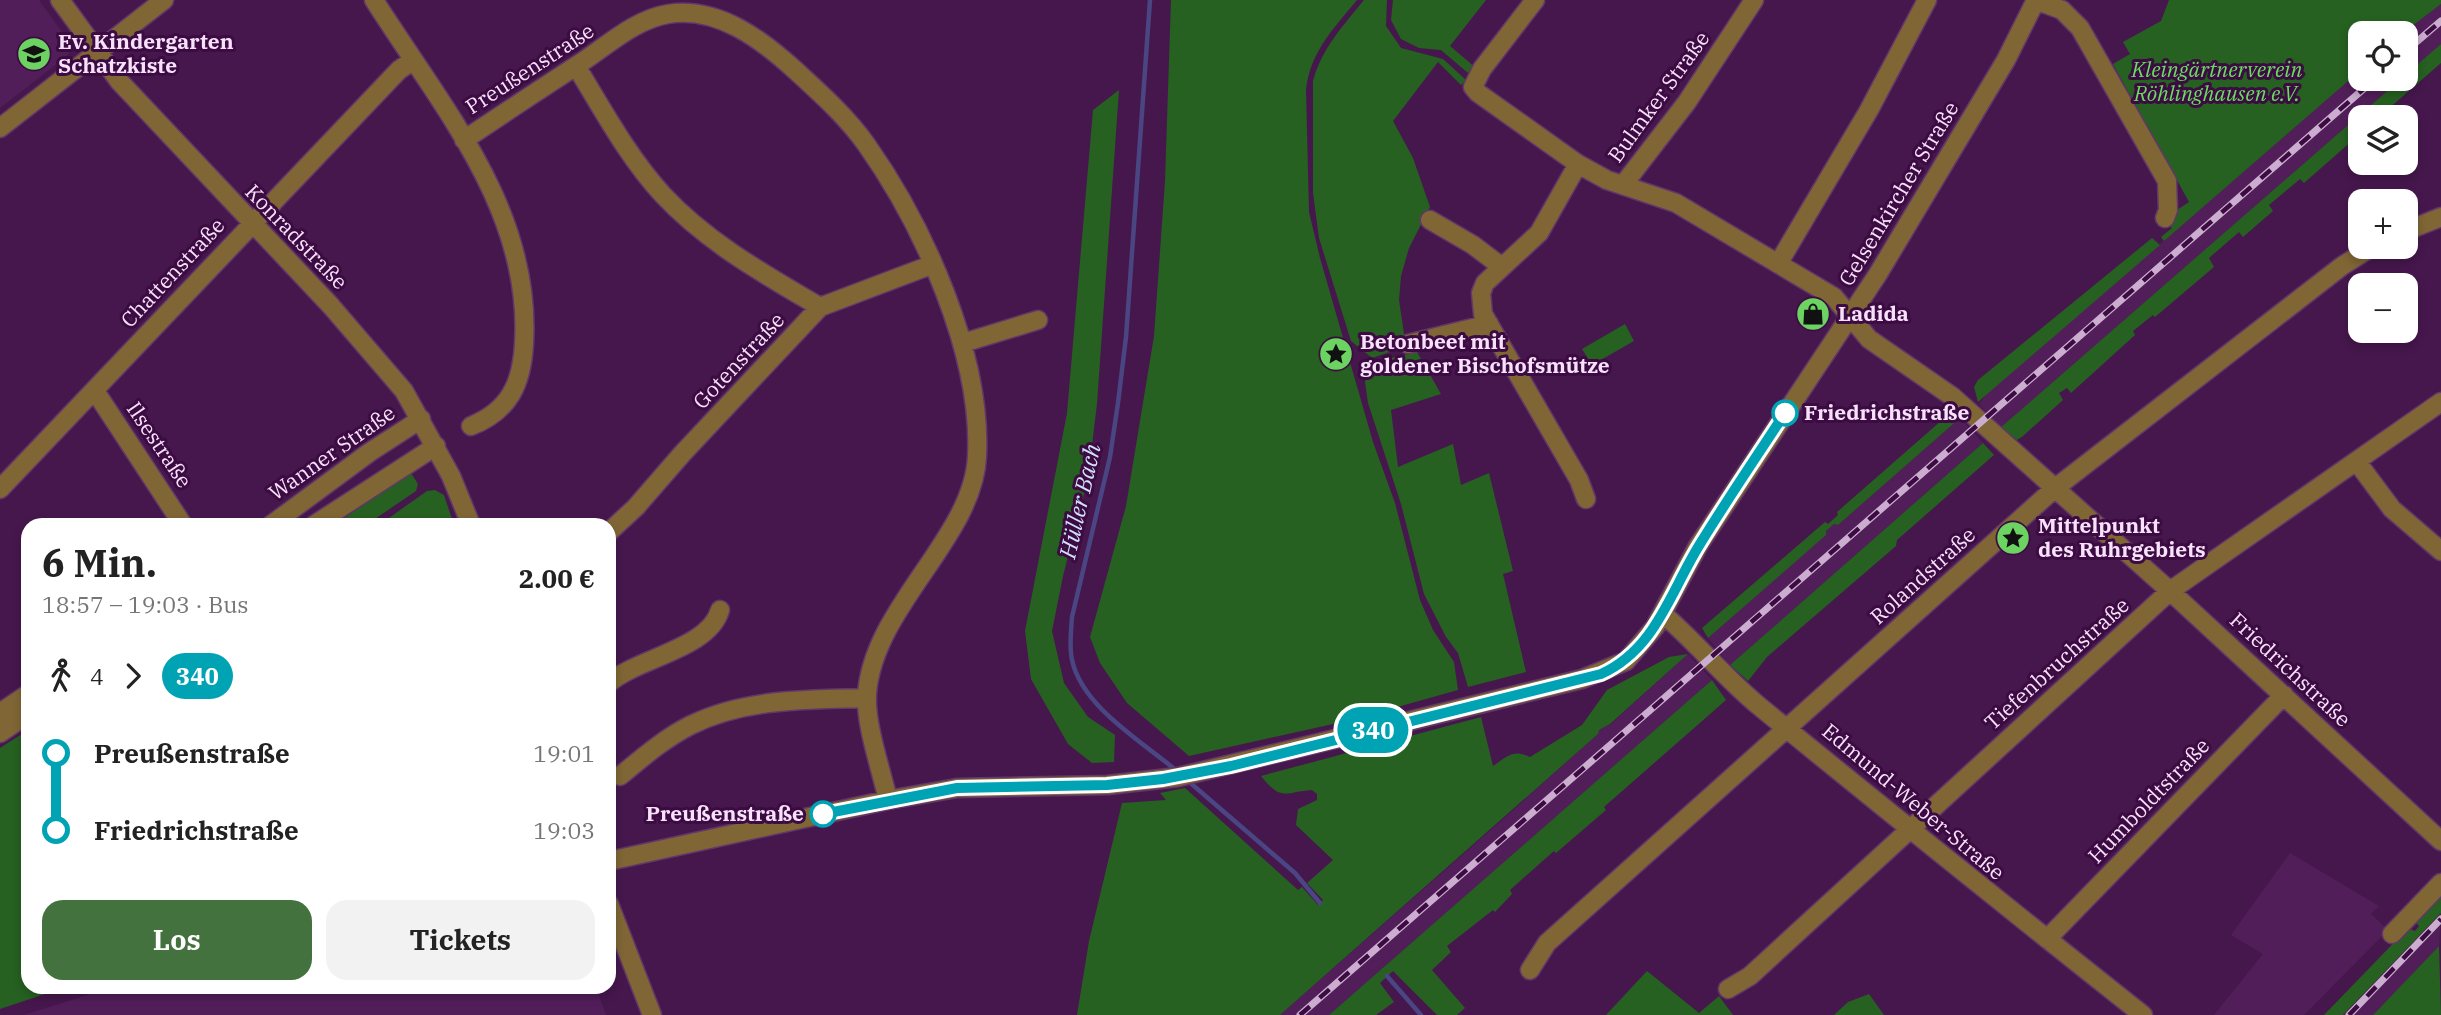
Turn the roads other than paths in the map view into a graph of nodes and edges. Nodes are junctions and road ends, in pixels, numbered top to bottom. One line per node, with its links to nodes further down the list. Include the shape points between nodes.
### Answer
1 (60, 0): 8 (street, Konradstraße)
2 (164, 0): 8 (street)
3 (374, 0): 9 (street)
4 (1535, 0): 13 (street, Friedrichstraße, via 1482,69 1473,88)
5 (1754, 0): 14 (street, Bulmker Straße, via 1694,92)
6 (1927, 0): 21 (street, via 1869,110)
7 (2036, 0): 15 (street, via 2062,10 2080,29 2166,181); 25 (street, Gelsenkircher Straße, via 2006,60)
8 (97, 54): 11 (street); 18 (street, Konradstraße)
9 (412, 61): 12 (street); 18 (street, Chattenstraße)
10 (576, 66): 12 (street, Preußenstraße); 22 (street, Preußenstraße, via 643,22 667,14 705,15 744,31 812,85 865,143 905,207); 24 (street, via 663,195 737,258)
11 (0, 128)
12 (464, 140): 33 (street, via 503,211 525,311 524,355 515,387 501,410)
13 (1578, 164): 14 (street, Friedrichstraße); 23 (street, Bulmker Straße, via 1539,233)
14 (1623, 185): 21 (street, Friedrichstraße, via 1676,203)
15 (2165, 218)
16 (2441, 218): 19 (street)
17 (1430, 220): 23 (street)
18 (251, 223): 30 (street, Chattenstraße); 32 (street, Konradstraße, via 381,363)
19 (2418, 227)
20 (2353, 259): 37 (street, Rolandstraße)
21 (1778, 264): 25 (street, Friedrichstraße, via 1835,297)
22 (931, 265): 24 (street, Gotenstraße); 28 (street, Preußenstraße)
23 (1502, 267): 27 (street, Bulmker Straße, via 1481,293)
24 (820, 307): 43 (street, Gotenstraße)
25 (1852, 316): 37 (street, Friedrichstraße, via 1869,339 1954,397); 47 (street, Gelsenkircher Straße, via 1698,547)
26 (1038, 320): 28 (street)
27 (1489, 324): 29 (street); 38 (street, Bulmker Straße)
28 (963, 343): 50 (street, Preußenstraße, via 976,416 973,482 883,637)
29 (1408, 344)
30 (94, 391): 36 (street, Chattenstraße); 39 (street, Ilsestraße)
31 (2441, 402): 35 (street, Tiefenbruchstraße)
32 (421, 419): 34 (street, Konradstraße); 40 (street, Wanner Straße)
33 (471, 426)
34 (436, 446): 41 (street); 42 (street, Konradstraße)
35 (2357, 462): 44 (street, via 2392,509); 45 (street, Tiefenbruchstraße)
36 (0, 489)
37 (2054, 489): 45 (street, Friedrichstraße); 54 (street, Rolandstraße)
38 (1586, 499)
39 (178, 518)
40 (280, 518)
41 (325, 518)
42 (468, 518)
43 (616, 526)
44 (2441, 551)
45 (2171, 591): 49 (street, Friedrichstraße); 58 (street, Tiefenbruchstraße)
46 (720, 610): 48 (street, via 700,635)
47 (1663, 614): 54 (street, Edmund-Weber-Straße); 57 (street, Gelsenkircher Straße, via 1636,652 1601,674 1213,770 1107,785 957,788)
48 (616, 679)
49 (2284, 695): 59 (street, Friedrichstraße); 64 (street, Humboldtstraße)
50 (867, 698): 56 (street, via 784,701 731,710 692,724); 57 (street, Preußenstraße)
51 (21, 699): 52 (street)
52 (0, 713)
53 (21, 720): 55 (street)
54 (1787, 728): 58 (street, Edmund-Weber-Straße); 65 (street, Rolandstraße, via 1547,943)
55 (0, 733)
56 (620, 776)
57 (888, 800): 60 (street, Gelsenkircher Straße)
58 (1910, 829): 64 (street, Edmund-Weber-Straße); 66 (street, Tiefenbruchstraße, via 1750,976)
59 (2441, 841)
60 (616, 859)
61 (2441, 883): 63 (street)
62 (616, 922): 67 (street)
63 (2392, 934)
64 (2047, 939): 68 (street, Edmund-Weber-Straße)
65 (1530, 970)
66 (1728, 989)
67 (652, 1015)
68 (2143, 1015)

